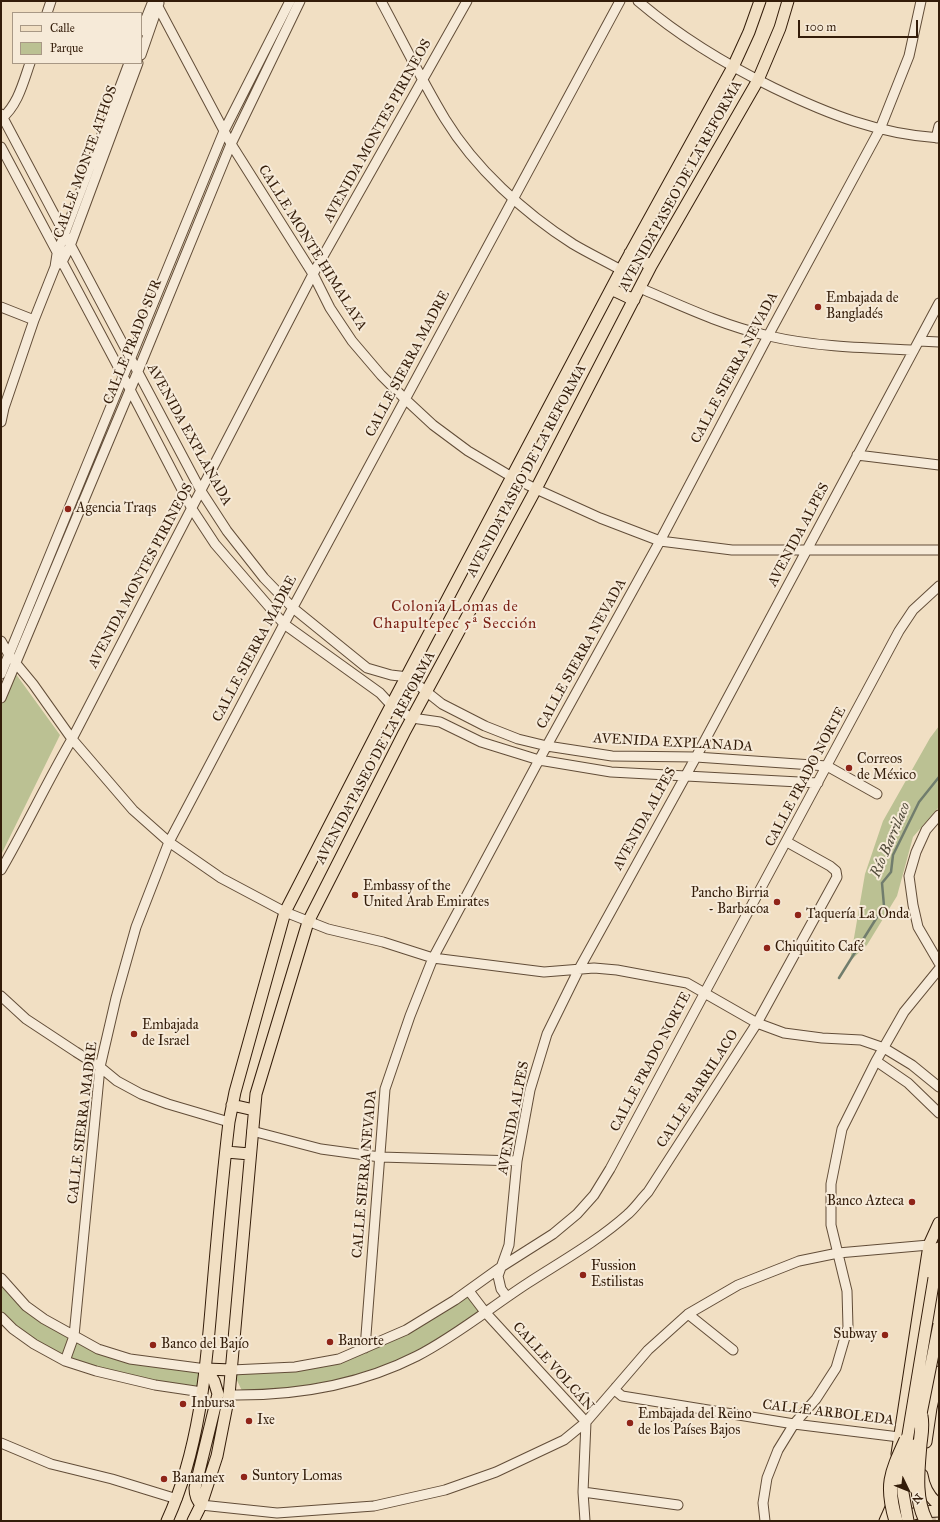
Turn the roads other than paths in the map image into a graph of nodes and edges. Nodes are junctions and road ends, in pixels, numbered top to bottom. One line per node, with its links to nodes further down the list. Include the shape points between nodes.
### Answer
1 (51, 1): 12 (street)
2 (290, 1): 13 (street, CALLE PRADO SUR)
3 (300, 1): 13 (street, CALLE PRADO SUR)
4 (381, 1): 22 (street)
5 (467, 1): 22 (street, AVENIDA MONTES PIRINEOS)
6 (620, 1): 31 (street, CALLE SIERRA MADRE)
7 (638, 1): 21 (street, via 690,41)
8 (760, 1): 21 (main road, AVENIDA PASEO DE LA REFORMA)
9 (788, 1): 23 (main road, AVENIDA PASEO DE LA REFORMA, via 780,28)
10 (921, 1): 26 (street, CALLE SIERRA NEVADA, via 909,56)
11 (157, 2): 14 (street); 15 (street); 27 (street, CALLE MONTE HIMALAYA)
12 (47, 12)
13 (287, 17): 16 (street, CALLE PRADO SUR); 17 (street, CALLE PRADO SUR)
14 (142, 29)
15 (142, 52)
16 (263, 53): 17 (street); 27 (street, CALLE PRADO SUR)
17 (273, 57): 29 (street, CALLE PRADO SUR)
18 (30, 64): 24 (street, via 12,109)
19 (129, 64): 32 (street, CALLE MONTE ATHOS)
20 (138, 64): 33 (street, CALLE MONTE ATHOS)
21 (733, 67): 23 (street); 34 (main road, AVENIDA PASEO DE LA REFORMA)
22 (424, 80): 31 (street, via 446,120 462,142 484,170); 38 (street, AVENIDA MONTES PIRINEOS)
23 (758, 80): 26 (street, via 809,105); 36 (main road, AVENIDA PASEO DE LA REFORMA)
24 (2, 117): 32 (street, AVENIDA EXPLANADA)
25 (939, 126): 28 (street)
26 (880, 129): 28 (street); 45 (street, CALLE SIERRA NEVADA)
27 (224, 131): 29 (street, CALLE MONTE HIMALAYA); 49 (street, CALLE PRADO SUR)
28 (938, 138)
29 (231, 144): 38 (street, CALLE MONTE HIMALAYA); 50 (street, CALLE PRADO SUR)
30 (1, 147): 35 (street, AVENIDA EXPLANADA)
31 (513, 199): 37 (street, via 573,244); 53 (street, CALLE SIERRA MADRE)
32 (65, 235): 33 (street, AVENIDA EXPLANADA); 35 (street, CALLE MONTE ATHOS)
33 (70, 246): 35 (street, CALLE MONTE ATHOS); 49 (street, AVENIDA EXPLANADA)
34 (630, 253): 36 (main road); 37 (main road, AVENIDA PASEO DE LA REFORMA)
35 (58, 261): 44 (street, CALLE MONTE ATHOS); 51 (street, AVENIDA EXPLANADA)
36 (651, 266): 39 (main road, AVENIDA PASEO DE LA REFORMA)
37 (621, 270): 40 (main road, AVENIDA PASEO DE LA REFORMA)
38 (313, 274): 53 (street, CALLE MONTE HIMALAYA, via 330,308 352,341); 60 (street, AVENIDA MONTES PIRINEOS)
39 (640, 288): 41 (main road, AVENIDA PASEO DE LA REFORMA); 45 (street, via 696,312)
40 (611, 289): 41 (main road); 58 (main road, AVENIDA PASEO DE LA REFORMA)
41 (634, 300): 59 (main road, AVENIDA PASEO DE LA REFORMA)
42 (939, 303): 46 (street, AVENIDA ALPES)
43 (1, 307): 44 (street)
44 (34, 320): 54 (street, CALLE MONTE ATHOS)
45 (768, 336): 48 (street, via 818,344); 62 (street, CALLE SIERRA NEVADA)
46 (919, 341): 47 (street); 48 (street, AVENIDA ALPES)
47 (939, 342)
48 (914, 350): 56 (street, AVENIDA ALPES)
49 (131, 358): 50 (street, AVENIDA EXPLANADA); 51 (street, CALLE PRADO SUR)
50 (138, 371): 52 (street, CALLE PRADO SUR); 60 (street, AVENIDA EXPLANADA)
51 (123, 376): 52 (street, AVENIDA EXPLANADA); 69 (street, CALLE PRADO SUR)
52 (130, 389): 61 (street, AVENIDA EXPLANADA); 70 (street, CALLE PRADO SUR)
53 (405, 399): 58 (street, CALLE MONTE HIMALAYA, via 433,425 468,451); 66 (street, CALLE SIERRA MADRE)
54 (3, 408): 55 (street, CALLE MONTE ATHOS)
55 (1, 422)
56 (857, 455): 57 (street); 63 (street, AVENIDA ALPES)
57 (939, 465)
58 (512, 477): 59 (street, CALLE MONTE HIMALAYA); 72 (main road, AVENIDA PASEO DE LA REFORMA)
59 (536, 490): 62 (street, CALLE MONTE HIMALAYA); 73 (main road, AVENIDA PASEO DE LA REFORMA)
60 (201, 491): 61 (street, AVENIDA MONTES PIRINEOS); 66 (street, AVENIDA EXPLANADA, via 227,531 264,578)
61 (192, 509): 67 (street, AVENIDA EXPLANADA, via 215,544); 77 (street, AVENIDA MONTES PIRINEOS)
62 (660, 541): 63 (street, CALLE MONTE HIMALAYA, via 732,550); 78 (street, CALLE SIERRA NEVADA)
63 (807, 551): 64 (street, CALLE MONTE HIMALAYA); 79 (street, AVENIDA ALPES)
64 (938, 551)
65 (939, 586): 81 (street, CALLE PRADO NORTE, via 913,610 899,631)
66 (293, 608): 67 (street, CALLE SIERRA MADRE); 72 (street, AVENIDA EXPLANADA, via 367,668)
67 (284, 624): 75 (street, AVENIDA EXPLANADA, via 380,693); 86 (street, CALLE SIERRA MADRE)
68 (1, 641): 69 (street)
69 (9, 655): 70 (street); 71 (street, CALLE PRADO SUR)
70 (16, 663): 74 (street, CALLE PRADO SUR); 77 (street)
71 (1, 674)
72 (408, 677): 73 (street, AVENIDA EXPLANADA); 75 (main road, AVENIDA PASEO DE LA REFORMA)
73 (426, 691): 76 (main road, AVENIDA PASEO DE LA REFORMA); 78 (street, AVENIDA EXPLANADA, via 442,704 486,726)
74 (1, 698)
75 (392, 706): 76 (street, AVENIDA EXPLANADA); 89 (main road, AVENIDA PASEO DE LA REFORMA)
76 (412, 718): 80 (street, AVENIDA EXPLANADA, via 440,722 481,742); 90 (main road, AVENIDA PASEO DE LA REFORMA)
77 (72, 739): 86 (street, via 133,810); 88 (street, AVENIDA MONTES PIRINEOS)
78 (547, 746): 79 (street, AVENIDA EXPLANADA, via 612,756); 80 (street, CALLE SIERRA NEVADA)
79 (696, 757): 81 (street, AVENIDA EXPLANADA); 82 (street, AVENIDA ALPES)
80 (539, 760): 82 (street, AVENIDA EXPLANADA, via 611,772); 91 (street, CALLE SIERRA NEVADA)
81 (827, 766): 83 (street, CALLE PRADO NORTE); 84 (street)
82 (685, 776): 83 (street, AVENIDA EXPLANADA); 93 (street, AVENIDA ALPES)
83 (818, 783): 87 (street, CALLE PRADO NORTE)
84 (877, 794)
85 (939, 815): 92 (street, via 926,830 909,876 912,905 918,927)
86 (169, 842): 89 (street, via 221,878); 100 (street, CALLE SIERRA MADRE, via 136,927)
87 (787, 842): 95 (street, CALLE PRADO NORTE); 97 (street, CALLE BARRILACO, via 830,866 836,871 837,876)
88 (1, 870)
89 (285, 912): 90 (street); 102 (main road, AVENIDA PASEO DE LA REFORMA)
90 (308, 922): 91 (street); 103 (main road, AVENIDA PASEO DE LA REFORMA, via 256,1094)
91 (433, 958): 93 (street, via 544,972); 109 (street, CALLE SIERRA NEVADA, via 385,1089)
92 (939, 963)
93 (579, 969): 95 (street, via 617,970 687,983); 110 (street, AVENIDA ALPES, via 547,1034 530,1090)
94 (939, 969): 98 (street, via 904,1012)
95 (704, 992): 97 (street); 114 (street, CALLE PRADO NORTE, via 594,1195 577,1214 553,1234)
96 (1, 996): 100 (street, via 26,1019)
97 (757, 1023): 98 (street, via 784,1033 861,1040); 117 (street, CALLE BARRILACO, via 648,1192 629,1214)
98 (884, 1048): 99 (street); 101 (street, via 912,1065)
99 (876, 1061): 104 (street, via 908,1083); 113 (street, via 842,1129 831,1184 831,1225)
100 (100, 1066): 105 (street, via 117,1081 141,1094); 122 (street, CALLE SIERRA MADRE)
101 (939, 1087)
102 (232, 1105): 103 (main road); 105 (main road, AVENIDA PASEO DE LA REFORMA)
103 (254, 1110): 106 (main road, AVENIDA PASEO DE LA REFORMA)
104 (939, 1113)
105 (229, 1122): 107 (main road, AVENIDA PASEO DE LA REFORMA)
106 (252, 1131): 108 (main road, AVENIDA PASEO DE LA REFORMA); 109 (street, via 321,1149)
107 (226, 1152): 108 (main road); 126 (main road, AVENIDA PASEO DE LA REFORMA)
108 (250, 1154): 127 (main road, AVENIDA PASEO DE LA REFORMA)
109 (380, 1157): 110 (street); 123 (street, CALLE SIERRA NEVADA)
110 (516, 1161): 114 (street, AVENIDA ALPES, via 509,1245)
111 (939, 1223): 112 (main road)
112 (934, 1247): 113 (street); 135 (main road); 135 (main road, bridge, via 934,1278)
113 (838, 1253): 119 (street, via 799,1261 738,1285); 134 (street, via 847,1290 848,1327 836,1368 816,1399)
114 (501, 1267): 116 (street, CALLE PRADO NORTE); 117 (street, AVENIDA ALPES, via 499,1282)
115 (1, 1278): 122 (street, via 26,1306)
116 (469, 1291): 118 (street, CALLE VOLCÁN); 123 (street, CALLE PRADO NORTE, via 406,1330)
117 (507, 1297): 118 (street, CALLE BARRILACO)
118 (485, 1312): 131 (street, via 417,1356 378,1373 299,1392); 133 (street, CALLE VOLCÁN)
119 (688, 1314): 124 (street); 129 (street, via 648,1350)
120 (1, 1317): 125 (street, via 13,1329)
121 (939, 1324): 132 (main road, bridge)
122 (74, 1336): 125 (street, CALLE SIERRA MADRE); 126 (street, via 98,1349 130,1359)
123 (365, 1348): 127 (street, CALLE PRADO NORTE, via 339,1359 295,1367)
124 (733, 1350)
125 (65, 1362): 130 (street, via 155,1385)
126 (206, 1369): 127 (main road); 130 (main road, AVENIDA PASEO DE LA REFORMA); 131 (main road)
127 (232, 1370): 131 (main road, AVENIDA PASEO DE LA REFORMA)
128 (939, 1372): 132 (main road)
129 (616, 1387): 133 (street); 134 (street, CALLE ARBOLEDA, via 616,1391 622,1396)
130 (202, 1392): 131 (main road); 141 (main road, AVENIDA PASEO DE LA REFORMA, via 192,1445)
131 (224, 1394): 142 (main road, AVENIDA PASEO DE LA REFORMA, via 195,1488 196,1499)
132 (930, 1411): 138 (main road); 146 (highway, bridge, via 923,1425 918,1472)
133 (586, 1422): 139 (street, CALLE VOLCÁN); 142 (street, via 564,1440 496,1472 445,1490 374,1506 277,1513)
134 (794, 1424): 135 (street, CALLE ARBOLEDA); 151 (street, via 778,1450 767,1478 763,1503)
135 (902, 1442): 137 (main road); 147 (highway, bridge, via 891,1482 891,1497)
136 (1, 1443): 141 (street, via 51,1464)
137 (896, 1468): 138 (main road, via 900,1476 909,1481); 140 (main road); 147 (main road)
138 (922, 1472): 144 (main road, via 929,1495); 146 (main road)
139 (583, 1492): 143 (street); 150 (street, CALLE VOLCÁN)
140 (894, 1498): 147 (main road); 152 (main road)
141 (177, 1499): 148 (main road, AVENIDA PASEO DE LA REFORMA)
142 (201, 1505): 149 (main road)
143 (678, 1505)
144 (939, 1505)
145 (939, 1511): 146 (main road)
146 (922, 1519): 147 (main road)
147 (902, 1520)
148 (167, 1521)
149 (192, 1521)
150 (585, 1521)
151 (764, 1521)
152 (886, 1521)

